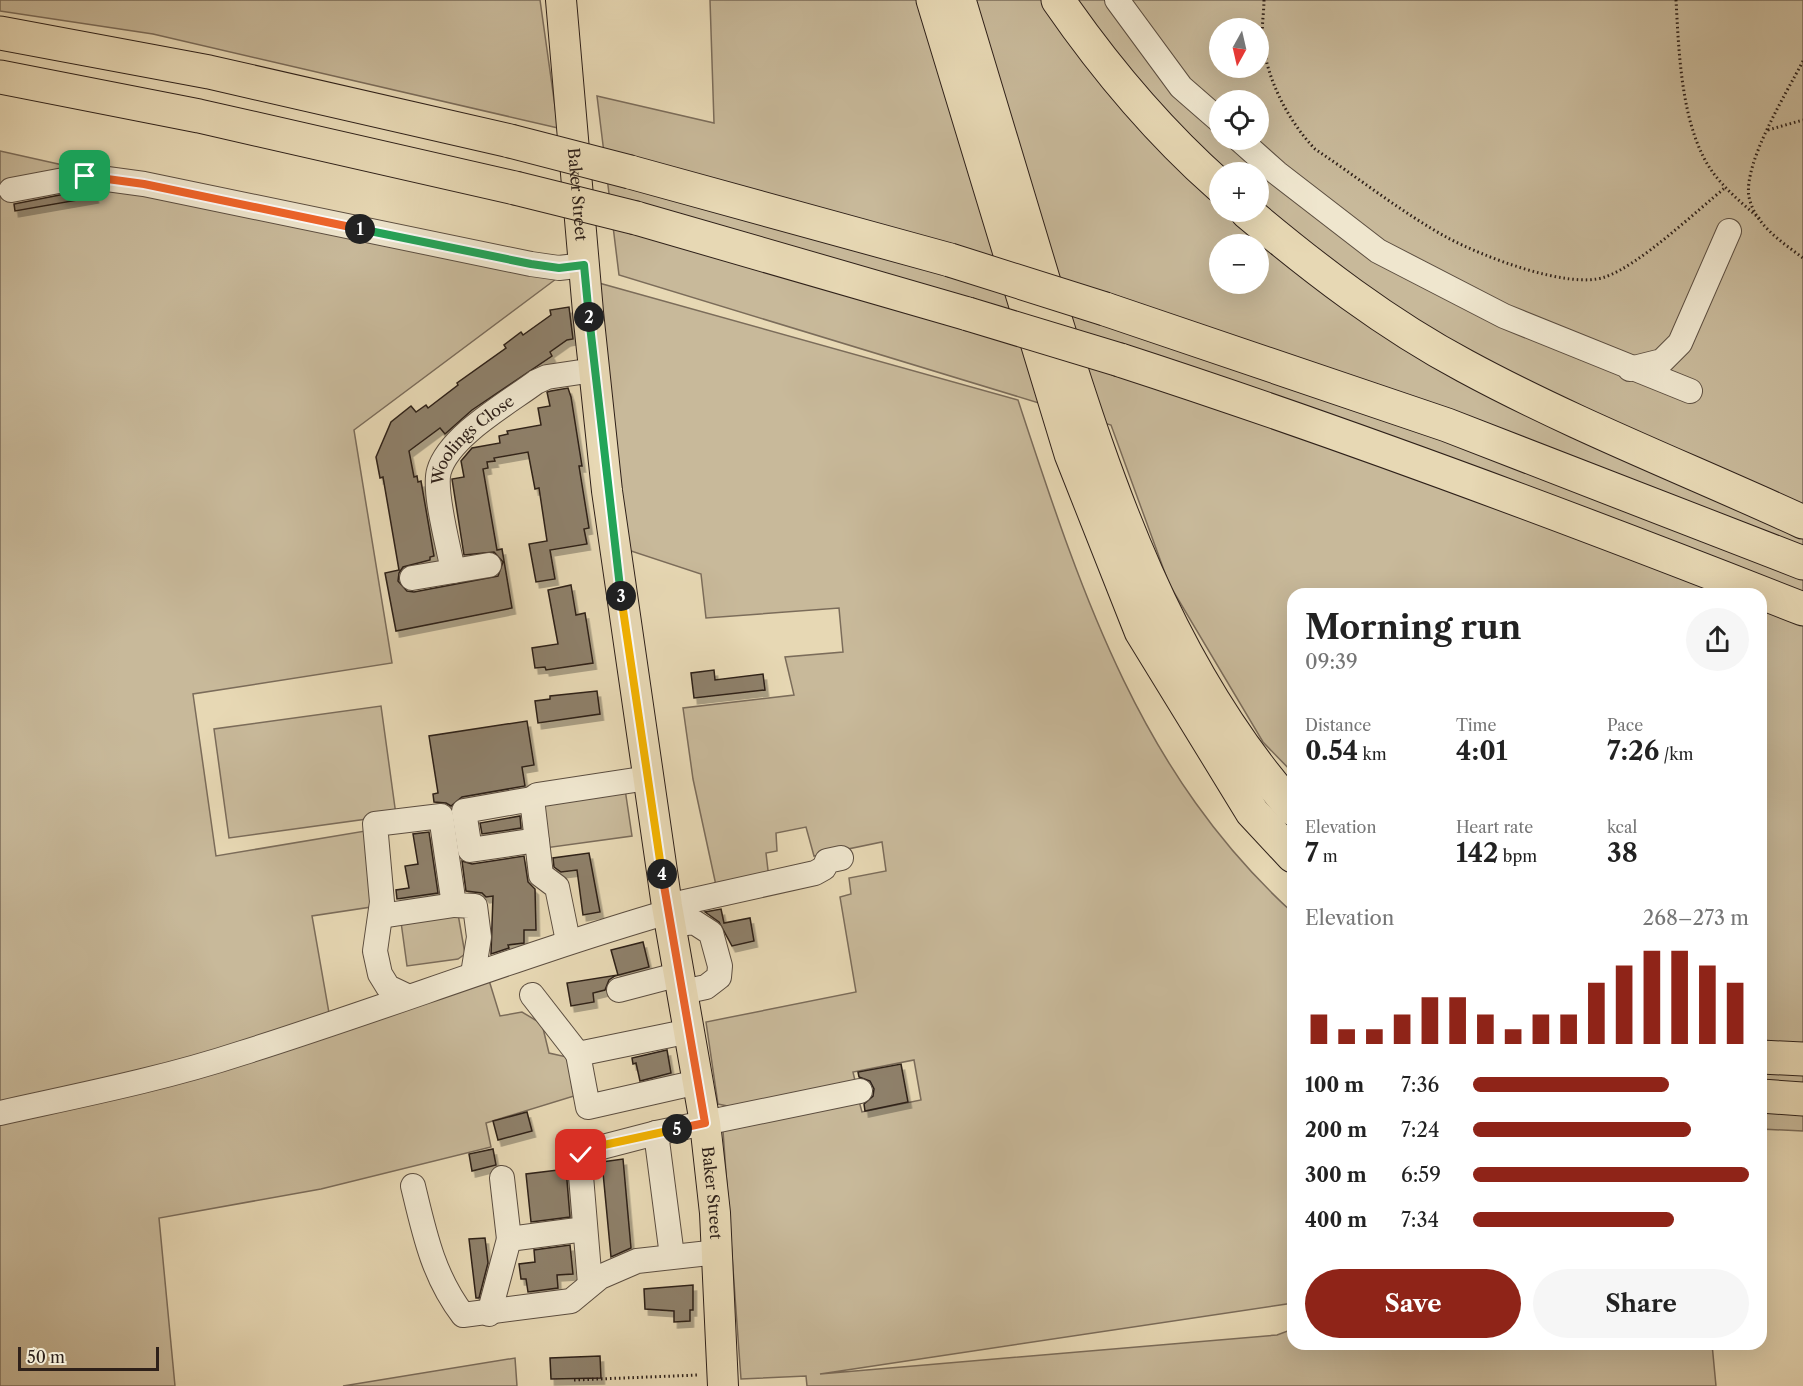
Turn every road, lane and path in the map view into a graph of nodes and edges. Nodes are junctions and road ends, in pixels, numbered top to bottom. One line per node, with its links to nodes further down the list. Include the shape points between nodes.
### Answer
1 (561, 0): 22 (main road, Baker Street)
2 (933, 0): 43 (highway, via 1071,454 1141,631 1252,812)
3 (959, 0): 40 (highway, via 1081,402 1137,555 1182,650 1208,694 1241,744)
4 (1058, 0): 15 (highway, via 1132,96)
5 (1117, 0): 11 (street, via 1181,87)
6 (1264, 0): 16 (path, via 1263,41 1270,75 1298,131 1315,149 1448,238 1523,269 1564,279 1604,278 1636,260)
7 (1676, 0): 16 (path, via 1683,90 1694,133 1713,173)
8 (0, 33): 28 (highway, bridge, via 209,72 510,141 950,260 1447,425)
9 (1803, 61): 13 (path)
10 (0, 77): 26 (highway, bridge, via 199,116 636,218 1120,360)
11 (1209, 111)
12 (1803, 120): 13 (path)
13 (1768, 130): 18 (path, via 1750,181 1749,197)
14 (1252, 150): 23 (street, via 1378,251 1504,316)
15 (1209, 175)
16 (1726, 187): 18 (path)
17 (10, 190): 22 (street, via 85,176 531,264 559,268)
18 (1760, 219): 21 (path)
19 (1259, 222): 27 (highway, via 1371,308 1464,366 1568,418)
20 (1729, 231): 23 (street, via 1680,342 1662,360)
21 (1803, 258)
22 (584, 265): 24 (main road, Baker Street)
23 (1630, 369): 25 (street)
24 (594, 370): 30 (street, Woolings Close, via 536,382 458,442 445,458 439,473 439,491); 38 (main road, Baker Street, via 608,502)
25 (1690, 391)
26 (1472, 481): 32 (highway); 33 (highway)
27 (1803, 522)
28 (1803, 562)
29 (489, 565): 30 (street)
30 (453, 571): 31 (street)
31 (412, 578)
32 (1706, 588)
33 (1749, 588)
34 (1767, 595): 35 (highway)
35 (1803, 609)
36 (1767, 617): 37 (highway)
37 (1803, 633)
38 (648, 778): 39 (street, via 537,795); 46 (main road, Baker Street)
39 (532, 799): 41 (street); 42 (street)
40 (1287, 802)
41 (452, 813): 42 (street, via 470,850); 45 (street); 47 (street, via 375,824)
42 (537, 840): 48 (street, via 541,875 557,887)
43 (1287, 850)
44 (841, 858): 46 (street, via 827,861 815,873)
45 (454, 905): 47 (street); 49 (street, via 475,906 479,937)
46 (668, 914): 48 (street); 50 (main road, Baker Street); 50 (street, via 694,922 711,933 720,966 719,977 706,987)
47 (381, 916): 53 (street, via 375,951 380,974 388,987)
48 (568, 941): 49 (street)
49 (473, 974): 53 (street)
50 (681, 983): 51 (street); 54 (main road, Baker Street)
51 (619, 990)
52 (532, 995): 55 (street)
53 (407, 996): 62 (street, via 169,1074)
54 (690, 1031): 55 (street); 58 (main road, Baker Street)
55 (578, 1054): 58 (street, via 588,1107)
56 (1767, 1057): 57 (highway)
57 (1803, 1059)
58 (698, 1082): 63 (main road, Baker Street)
59 (860, 1091): 63 (street)
60 (1767, 1096): 61 (highway)
61 (1803, 1099)
62 (0, 1113)
63 (705, 1123): 64 (street); 69 (main road, Baker Street)
64 (656, 1133): 67 (street, via 583,1152 580,1164); 70 (street)
65 (502, 1178): 68 (street)
66 (413, 1185): 72 (street, via 430,1257 451,1299 463,1315)
67 (585, 1229): 68 (street); 71 (street)
68 (509, 1239): 72 (street)
69 (718, 1252): 70 (street); 74 (main road, Baker Street)
70 (672, 1256): 71 (street, via 637,1262)
71 (590, 1284): 72 (street, via 570,1301)
72 (489, 1314)
73 (574, 1380): 74 (path)
74 (722, 1380)

